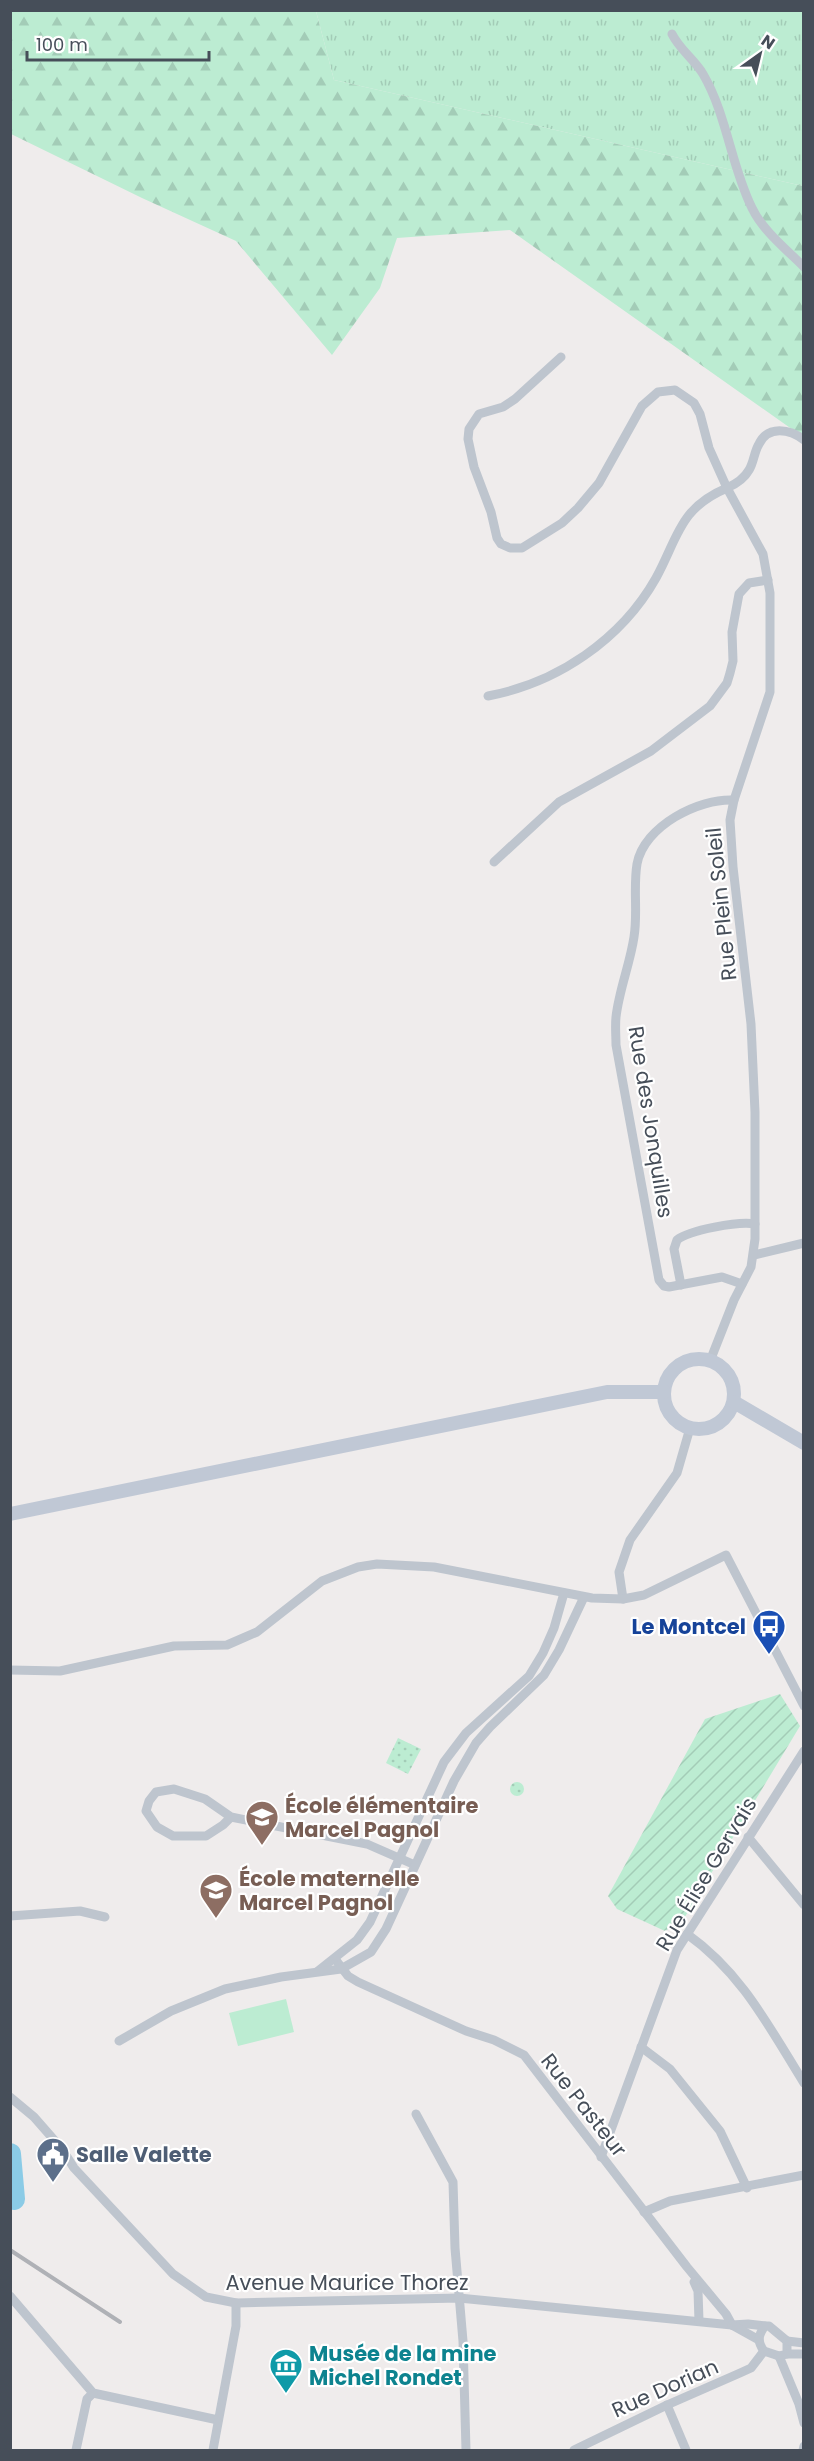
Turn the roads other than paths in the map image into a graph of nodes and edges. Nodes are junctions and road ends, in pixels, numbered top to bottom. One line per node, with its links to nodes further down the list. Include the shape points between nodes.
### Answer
1 (672, 34): 2 (street, via 703,74 753,211)
2 (804, 267)
3 (561, 357): 5 (street, Rue Plein Soleil, via 515,399 479,414 469,429 474,467 501,544 510,549 522,548 579,508 604,475 642,406 658,392 675,390 694,403)
4 (804, 440): 5 (street, via 785,430 764,436 748,471)
5 (727, 488): 6 (street, Rue Plein Soleil, via 757,541); 7 (street, via 705,499 689,514 644,597 602,642 585,656 538,681)
6 (768, 580): 8 (street, Rue Plein Soleil, via 770,692); 9 (street, via 749,583 739,594 730,673 710,706 651,751 559,802)
7 (488, 696)
8 (734, 800): 10 (street, Rue Plein Soleil, via 730,820 733,867 751,1024); 14 (street, Rue des Jonquilles, via 689,809 662,828 641,850 636,874 635,934 616,1018 616,1045 659,1280 669,1287)
9 (494, 862)
10 (755, 1224): 12 (street, Rue Plein Soleil); 14 (street, via 740,1223 677,1240 674,1249)
11 (804, 1243): 12 (street)
12 (754, 1256): 13 (street, Rue Plein Soleil)
13 (742, 1284): 14 (street, via 723,1277); 15 (street, Rue Plein Soleil)
14 (681, 1285)
15 (710, 1360): 16 (main road, via 694,1359 679,1365 668,1377); 17 (main road, via 728,1373 734,1387)
16 (664, 1392): 18 (main road, via 671,1415); 20 (main road, via 607,1392)
17 (734, 1402): 18 (main road, via 727,1416 714,1426); 19 (main road)
18 (690, 1428): 23 (street, via 677,1473 630,1540 619,1572)
19 (804, 1443)
20 (10, 1514)
21 (564, 1593): 22 (street); 24 (street, via 434,1567 377,1564 322,1581 257,1632 227,1645 174,1646 60,1671); 29 (street, via 554,1628 534,1669 466,1733 444,1762)
22 (584, 1597): 23 (street); 30 (street, via 544,1675 476,1743)
23 (623, 1599): 25 (street, via 644,1595 726,1555)
24 (10, 1670)
25 (804, 1706)
26 (804, 1751): 28 (street, Rue Élise Gervais)
27 (231, 1817): 27 (street, via 205,1799 174,1789 156,1792 146,1811 157,1827 173,1836 206,1836); 29 (street, via 367,1844)
28 (748, 1837): 31 (street); 34 (street, Rue Élise Gervais)
29 (399, 1858): 30 (street); 35 (street, via 370,1922)
30 (415, 1865): 36 (street, via 386,1929 371,1952)
31 (804, 1905)
32 (10, 1916): 33 (street, via 80,1911)
33 (105, 1917)
34 (687, 1934): 39 (street, Rue Élise Gervais, via 676,1950); 40 (street, via 711,1951 744,1988)
35 (335, 1959): 36 (street); 37 (street)
36 (341, 1969): 37 (street); 43 (street, Rue Pasteur, via 358,1982 524,2055)
37 (316, 1972): 38 (street, via 225,1989 171,2011)
38 (119, 2042)
39 (641, 2047): 43 (street, Rue Élise Gervais); 45 (street, via 670,2069 720,2131)
40 (804, 2083)
41 (10, 2097): 50 (street, Avenue Maurice Thorez, via 34,2117 74,2168 173,2274 206,2297)
42 (417, 2115): 49 (street, via 453,2182)
43 (601, 2157): 46 (street, Rue Pasteur)
44 (804, 2175): 45 (street)
45 (747, 2188): 46 (street, via 670,2201)
46 (644, 2212): 47 (street, Rue Pasteur)
47 (687, 2267): 51 (street, Rue Pasteur, via 698,2291); 52 (street, Rue Pasteur)
48 (10, 2296): 60 (street)
49 (459, 2298): 50 (street, Avenue Maurice Thorez); 51 (street, Avenue Maurice Thorez); 66 (street)
50 (236, 2303): 62 (street, via 236,2326)
51 (699, 2320): 52 (street, Avenue Maurice Thorez)
52 (732, 2325): 53 (street, Avenue Maurice Thorez); 54 (street, Avenue Maurice Thorez)
53 (765, 2326): 54 (street); 55 (street)
54 (759, 2340): 57 (street)
55 (787, 2341): 56 (street); 59 (street)
56 (804, 2343)
57 (764, 2351): 59 (street); 61 (street, Rue Dorian, via 751,2368)
58 (804, 2354): 59 (street)
59 (783, 2355): 63 (street)
60 (93, 2392): 62 (street); 64 (street, via 87,2399)
61 (667, 2405): 67 (street, Rue Dorian); 68 (street)
62 (218, 2420): 65 (street)
63 (804, 2423)
64 (76, 2451)
65 (213, 2451)
66 (466, 2451)
67 (574, 2451)
68 (686, 2451)

